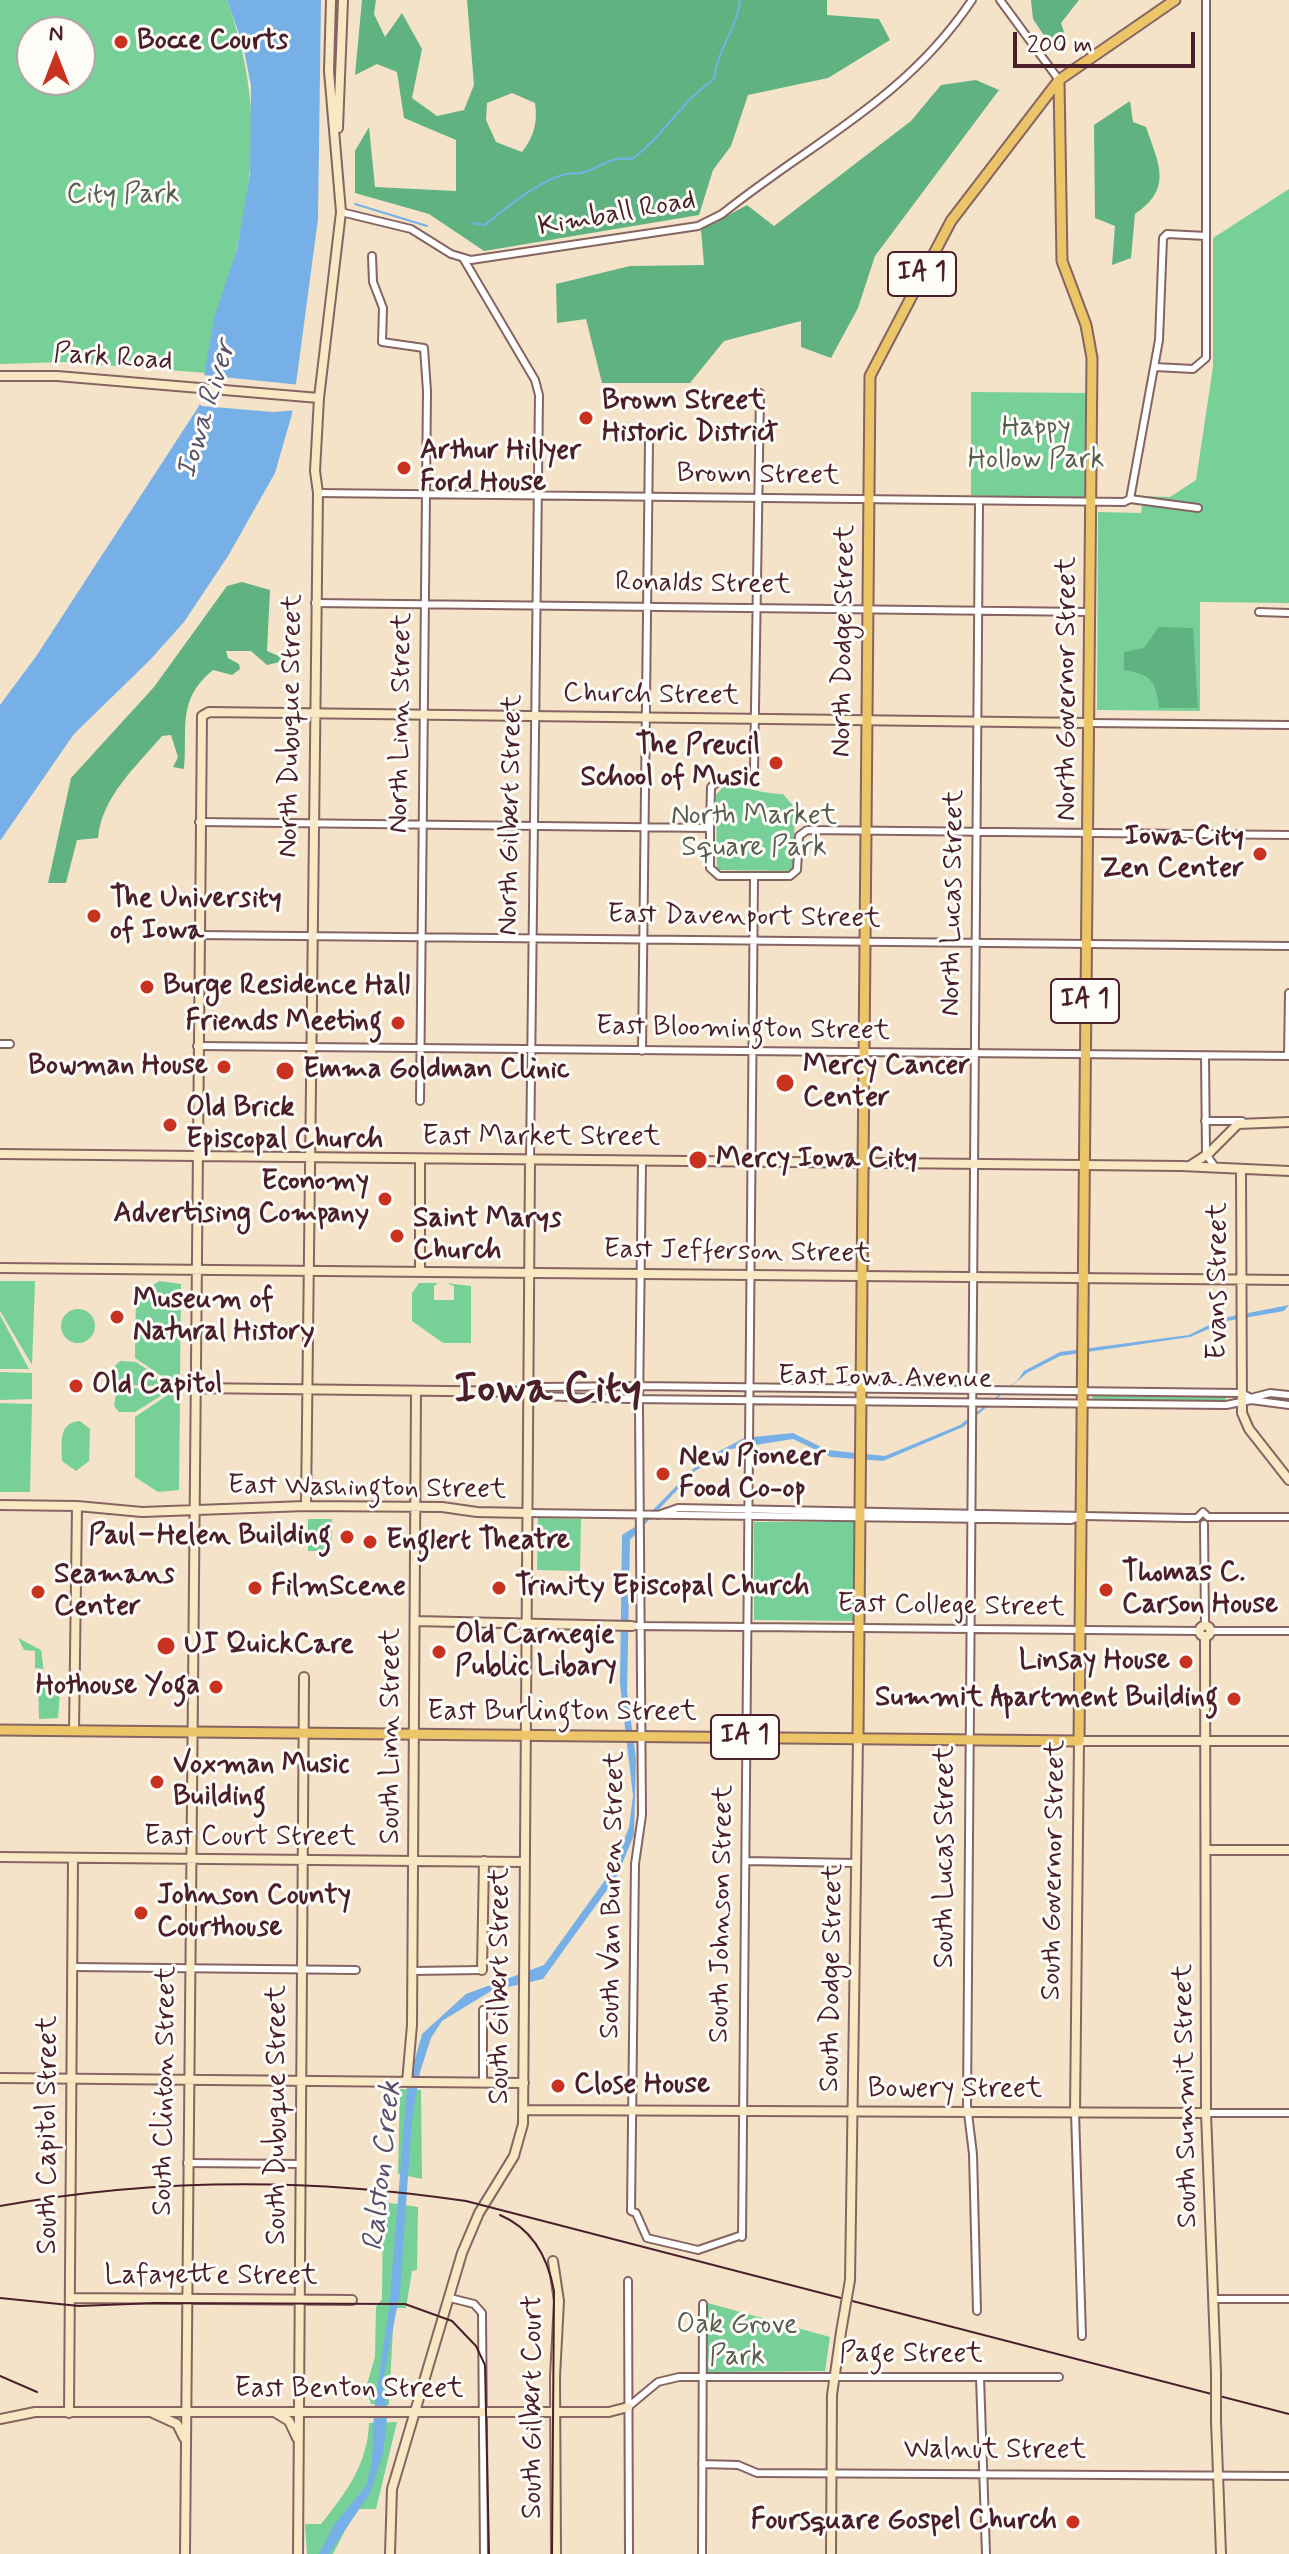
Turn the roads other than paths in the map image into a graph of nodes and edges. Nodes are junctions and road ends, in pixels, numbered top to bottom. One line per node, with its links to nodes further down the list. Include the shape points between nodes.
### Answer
1 (331, 0): 11 (street, North Dubuque Street, via 329,71)
2 (343, 0): 11 (street, North Dubuque Street)
3 (972, 0): 15 (street, Kimball Road, via 937,48 893,91 706,223 480,260)
4 (1000, 0): 8 (street)
5 (1175, 0): 7 (main road, North Dodge Street / IA 1)
6 (1206, 0): 13 (street)
7 (1071, 72): 8 (main road, North Dodge Street / IA 1); 10 (main road)
8 (1059, 80): 9 (main road, North Dodge Street / IA 1); 10 (main road, North Governor Street / IA 1)
9 (1043, 101): 10 (main road); 26 (main road, North Dodge Street / IA 1, via 951,221 871,371)
10 (1061, 101): 29 (main road, North Governor Street / IA 1, via 1062,261 1086,325 1092,358)
11 (338, 161): 12 (street, North Dubuque Street)
12 (341, 212): 15 (street, via 411,229); 19 (street, North Dubuque Street)
13 (1206, 236): 16 (street, via 1163,238 1163,310); 16 (street, via 1206,358 1193,369)
14 (372, 256): 22 (street, North Linn Street, via 373,282 383,308 382,342 422,346 427,391)
15 (463, 258): 23 (street, North Gilbert Street, via 538,388)
16 (1155, 367): 27 (street)
17 (0, 376): 19 (street, Park Road)
18 (760, 393): 25 (street)
19 (319, 398): 21 (street, North Dubuque Street)
20 (649, 440): 24 (street)
21 (318, 493): 22 (street, Brown Street); 31 (street, North Dubuque Street)
22 (425, 494): 23 (street, Brown Street); 32 (street, North Linn Street)
23 (537, 495): 24 (street, Brown Street); 33 (street, North Gilbert Street)
24 (648, 497): 25 (street, Brown Street); 34 (street)
25 (758, 498): 26 (street, Brown Street); 35 (street)
26 (869, 499): 28 (street, Brown Street); 36 (main road, North Dodge Street / IA 1)
27 (1130, 499): 29 (street, Brown Street); 30 (street, Brown Street)
28 (979, 501): 29 (street, Brown Street); 37 (street, North Lucas Street)
29 (1091, 501): 38 (main road, North Governor Street / IA 1)
30 (1198, 508)
31 (315, 603): 32 (street, Ronalds Street); 42 (street, North Dubuque Street)
32 (426, 605): 33 (street, Ronalds Street); 43 (street, North Linn Street)
33 (536, 606): 34 (street, Ronalds Street); 44 (street, North Gilbert Street)
34 (647, 607): 35 (street, Ronalds Street); 45 (street)
35 (757, 608): 36 (street, Ronalds Street); 46 (street)
36 (867, 609): 37 (street, Ronalds Street); 47 (main road, North Dodge Street / IA 1)
37 (978, 610): 38 (street, Ronalds Street); 48 (street, North Lucas Street)
38 (1090, 612): 49 (main road, North Governor Street / IA 1)
39 (1259, 612): 40 (street)
40 (1289, 613)
41 (211, 712): 42 (street, Church Street); 51 (street, South Clinton Street, via 200,719)
42 (314, 714): 43 (street, Church Street); 52 (street, North Dubuque Street)
43 (424, 715): 44 (street, Church Street); 53 (street, North Linn Street)
44 (535, 717): 45 (street, Church Street); 54 (street, North Gilbert Street)
45 (646, 718): 46 (street, Church Street); 56 (street)
46 (756, 719): 47 (street, Church Street); 55 (street, via 753,775 748,781 713,784)
47 (866, 720): 48 (street, Church Street); 57 (main road, North Dodge Street / IA 1)
48 (978, 721): 49 (street, Church Street); 58 (street, North Lucas Street)
49 (1089, 723): 50 (street); 59 (main road, North Governor Street / IA 1)
50 (1289, 725)
51 (199, 822): 52 (street); 62 (street, South Clinton Street)
52 (313, 825): 53 (street); 63 (street, North Dubuque Street)
53 (423, 826): 54 (street); 64 (street, North Linn Street)
54 (534, 828): 56 (street); 65 (street, North Gilbert Street)
55 (710, 828): 56 (street); 61 (street, via 713,872)
56 (645, 829): 66 (street)
57 (866, 831): 58 (street); 61 (street, via 801,833 794,874); 68 (main road, North Dodge Street / IA 1)
58 (977, 833): 59 (street); 69 (street, North Lucas Street)
59 (1088, 833): 60 (street); 70 (main road, North Governor Street / IA 1)
60 (1289, 835)
61 (754, 876): 67 (street, South Johnson Street)
62 (198, 935): 63 (street, East Davenport Street); 75 (street, South Clinton Street)
63 (312, 936): 64 (street, East Davenport Street); 76 (street, North Dubuque Street)
64 (422, 937): 65 (street, East Davenport Street); 77 (street, North Linn Street)
65 (533, 938): 66 (street, East Davenport Street); 78 (street, North Gilbert Street)
66 (644, 939): 67 (street, East Davenport Street); 79 (street)
67 (755, 941): 68 (street, East Davenport Street); 80 (street, South Johnson Street)
68 (865, 941): 69 (street, East Davenport Street); 81 (main road, North Dodge Street / IA 1)
69 (976, 942): 70 (street, East Davenport Street); 82 (street, North Lucas Street)
70 (1086, 944): 71 (street, East Davenport Street); 83 (main road, North Governor Street / IA 1)
71 (1289, 946)
72 (1289, 993): 85 (street)
73 (0, 1044): 74 (street)
74 (10, 1044)
75 (197, 1046): 76 (street, East Bloomington Street); 91 (street, South Clinton Street)
76 (309, 1047): 77 (street, East Bloomington Street); 93 (street, North Dubuque Street)
77 (421, 1049): 78 (street, East Bloomington Street); 86 (street, North Linn Street)
78 (532, 1049): 79 (street, East Bloomington Street); 95 (street, North Gilbert Street)
79 (642, 1051): 80 (street, East Bloomington Street)
80 (753, 1051): 81 (street, East Bloomington Street); 97 (street, South Johnson Street)
81 (864, 1054): 82 (street, East Bloomington Street); 98 (main road, North Dodge Street / IA 1)
82 (975, 1054): 83 (street, East Bloomington Street); 99 (street, North Lucas Street)
83 (1085, 1055): 84 (street, East Bloomington Street); 100 (main road, North Governor Street / IA 1)
84 (1205, 1056): 85 (street, East Bloomington Street); 87 (street)
85 (1289, 1056)
86 (420, 1101)
87 (1205, 1121): 88 (street); 92 (street)
88 (1246, 1121): 89 (street); 92 (street, via 1233,1127)
89 (1289, 1122)
90 (0, 1154): 91 (street, East Market Street)
91 (196, 1156): 93 (street, East Market Street); 106 (street, South Clinton Street)
92 (1206, 1156): 101 (street); 102 (street, via 1210,1164)
93 (308, 1158): 94 (street, East Market Street); 108 (street, North Dubuque Street)
94 (420, 1160): 95 (street, East Market Street); 107 (street)
95 (530, 1161): 96 (street, East Market Street); 109 (street, North Gilbert Street)
96 (642, 1161): 97 (street, East Market Street); 110 (street, South Van Buren Street)
97 (752, 1162): 98 (street, East Market Street); 111 (street, South Johnson Street)
98 (863, 1163): 99 (street, East Market Street); 112 (main road, North Dodge Street / IA 1)
99 (974, 1164): 100 (street, East Market Street); 113 (street, North Lucas Street)
100 (1083, 1166): 101 (street, East Market Street); 114 (main road, North Governor Street / IA 1)
101 (1186, 1166): 102 (street, East Market Street)
102 (1226, 1169): 103 (street, East Market Street)
103 (1241, 1170): 104 (street, East Market Street); 115 (street, Evans Street)
104 (1289, 1171)
105 (0, 1268): 106 (street, East Jefferson Street)
106 (195, 1270): 108 (street, East Jefferson Street); 118 (street, South Clinton Street)
107 (420, 1271): 108 (street, East Jefferson Street); 109 (street, East Jefferson Street)
108 (308, 1272): 119 (street, North Dubuque Street)
109 (530, 1272): 110 (street, East Jefferson Street); 125 (street, North Gilbert Street)
110 (640, 1274): 111 (street, East Jefferson Street); 117 (street, South Van Buren Street)
111 (751, 1275): 112 (street, East Jefferson Street); 120 (street, South Johnson Street)
112 (862, 1276): 113 (street, East Jefferson Street); 121 (main road, North Dodge Street / IA 1)
113 (972, 1277): 114 (street, East Jefferson Street); 122 (street, North Lucas Street)
114 (1083, 1278): 115 (street, East Jefferson Street); 124 (main road, North Governor Street / IA 1)
115 (1242, 1279): 116 (street, East Jefferson Street); 126 (street, Evans Street)
116 (1288, 1280)
117 (639, 1386): 120 (street, East Iowa Avenue); 125 (street, East Iowa Avenue, via 541,1387); 128 (street, South Van Buren Street)
118 (193, 1388): 119 (street, East Iowa Avenue); 140 (street, South Clinton Street)
119 (307, 1389): 123 (street, East Iowa Avenue); 138 (street)
120 (750, 1389): 121 (street, East Iowa Avenue); 129 (street, South Johnson Street)
121 (860, 1389): 122 (street, East Iowa Avenue); 130 (main road, North Dodge Street / IA 1)
122 (971, 1390): 124 (street, East Iowa Avenue); 131 (street, North Lucas Street)
123 (416, 1391): 125 (street, East Iowa Avenue); 139 (street, South Linn Street)
124 (1082, 1391): 126 (street, East Iowa Avenue); 132 (main road, North Governor Street / IA 1)
125 (529, 1392): 128 (street, East Iowa Avenue); 141 (street, South Gilbert Street)
126 (1241, 1393): 127 (street, East Iowa Avenue, via 1251,1398); 133 (street, Evans Street)
127 (1289, 1395)
128 (639, 1399): 129 (street, East Iowa Avenue); 144 (street, South Van Buren Street)
129 (750, 1400): 130 (street, East Iowa Avenue); 142 (street, South Johnson Street)
130 (860, 1401): 131 (street, East Iowa Avenue); 143 (main road, South Dodge Street / IA 1)
131 (971, 1402): 132 (street, East Iowa Avenue); 145 (street, South Lucas Street)
132 (1081, 1404): 133 (street, East Iowa Avenue); 146 (main road, South Governor Street / IA 1)
133 (1242, 1404): 134 (street, East Iowa Avenue, via 1251,1400); 135 (street, Evans Street, via 1247,1425)
134 (1289, 1405)
135 (1289, 1480)
136 (0, 1505): 137 (street, East Washington Street)
137 (77, 1506): 140 (street, East Washington Street, via 142,1512); 160 (street)
138 (306, 1506): 139 (street, East Washington Street); 140 (street, East Washington Street)
139 (415, 1507): 141 (street, East Washington Street); 149 (street, South Linn Street)
140 (193, 1508): 161 (street, South Clinton Street)
141 (527, 1513): 144 (street, East Washington Street); 150 (street, South Gilbert Street)
142 (749, 1513): 143 (street, East Washington Street); 144 (street, East Washington Street, via 678,1508); 152 (street, South Johnson Street)
143 (859, 1515): 145 (street, East Washington Street); 153 (main road, South Dodge Street / IA 1)
144 (642, 1516): 151 (street, South Van Buren Street)
145 (970, 1516): 146 (street, East Washington Street); 154 (street, South Lucas Street)
146 (1081, 1516): 148 (street, East Washington Street); 155 (main road, South Governor Street / IA 1)
147 (1289, 1517): 148 (street)
148 (1206, 1520): 156 (street, South Summit Street)
149 (415, 1621): 150 (street, East College Street); 163 (street, South Linn Street)
150 (525, 1623): 151 (street, East College Street); 164 (street, South Gilbert Street)
151 (636, 1626): 152 (street, East College Street); 165 (street, South Van Buren Street)
152 (748, 1627): 153 (street, East College Street); 166 (street, South Johnson Street)
153 (858, 1628): 154 (street, East College Street); 167 (main road, South Dodge Street / IA 1)
154 (969, 1629): 155 (street, East College Street); 168 (street, South Lucas Street)
155 (1080, 1630): 156 (street, East College Street); 169 (main road, South Governor Street / IA 1)
156 (1205, 1631): 157 (street, East College Street); 170 (street, South Summit Street)
157 (1289, 1631)
158 (304, 1677): 162 (street, South Dubuque Street)
159 (0, 1730): 160 (main road, IA 1)
160 (74, 1731): 161 (main road, East Burlington Street / IA 1)
161 (191, 1732): 162 (main road, East Burlington Street / IA 1); 176 (street, South Clinton Street)
162 (304, 1733): 163 (main road, East Burlington Street / IA 1); 177 (street, South Dubuque Street)
163 (415, 1734): 164 (main road, East Burlington Street / IA 1); 178 (street, South Linn Street)
164 (525, 1735): 165 (main road, East Burlington Street / IA 1); 181 (street, South Gilbert Street)
165 (636, 1736): 166 (main road, East Burlington Street / IA 1); 198 (street, South Van Buren Street, via 642,1815 635,1864)
166 (747, 1737): 167 (main road, East Burlington Street / IA 1); 180 (street, South Johnson Street)
167 (858, 1738): 168 (main road, East Burlington Street / IA 1); 182 (street, South Dodge Street)
168 (970, 1741): 169 (main road, East Burlington Street / IA 1); 201 (street, South Lucas Street)
169 (1079, 1741): 170 (street, East Burlington Street); 202 (street, South Governor Street)
170 (1206, 1741): 171 (street, East Burlington Street); 172 (street, South Summit Street)
171 (1289, 1741)
172 (1206, 1850): 173 (street); 203 (street, South Summit Street)
173 (1289, 1850)
174 (0, 1857): 175 (street, East Court Street)
175 (73, 1858): 176 (street, East Court Street); 183 (street, South Capitol Street)
176 (190, 1859): 177 (street, East Court Street); 184 (street, South Clinton Street)
177 (303, 1860): 178 (street, East Court Street); 185 (street, South Dubuque Street)
178 (414, 1861): 179 (street, East Court Street); 188 (street, South Linn Street)
179 (484, 1861): 181 (street, East Court Street); 187 (street)
180 (746, 1861): 182 (street); 199 (street, South Johnson Street)
181 (523, 1862): 196 (street, South Gilbert Street)
182 (856, 1863): 200 (street, South Dodge Street)
183 (72, 1967): 184 (street); 191 (street, South Capitol Street)
184 (189, 1968): 185 (street); 192 (street, South Clinton Street)
185 (301, 1970): 186 (street); 193 (street, South Dubuque Street)
186 (356, 1970)
187 (482, 1970): 188 (street)
188 (412, 1971): 194 (street, South Linn Street)
189 (483, 2010): 195 (street)
190 (0, 2078): 191 (street)
191 (71, 2079): 192 (street); 210 (street, South Capitol Street)
192 (188, 2080): 193 (street); 205 (street, South Clinton Street)
193 (299, 2081): 194 (street); 206 (street, South Dubuque Street)
194 (407, 2082): 195 (street)
195 (483, 2082): 196 (street)
196 (524, 2083): 197 (street, South Gilbert Street)
197 (524, 2110): 198 (street, Bowery Street); 212 (street, South Gilbert Street, via 515,2155 468,2235)
198 (632, 2111): 199 (street, Bowery Street); 207 (street, South Van Buren Street, via 631,2211 641,2222 642,2234 698,2250)
199 (743, 2111): 200 (street, Bowery Street); 207 (street, South Johnson Street)
200 (854, 2111): 201 (street, Bowery Street); 220 (street, South Dodge Street, bridge, via 850,2280)
201 (969, 2112): 202 (street, Bowery Street); 218 (street, South Lucas Street)
202 (1075, 2112): 203 (street, Bowery Street); 219 (street, South Governor Street)
203 (1206, 2113): 204 (street, Bowery Street); 214 (street, South Summit Street)
204 (1289, 2113)
205 (187, 2163): 206 (street); 211 (street, South Clinton Street)
206 (300, 2164): 213 (street, South Dubuque Street)
207 (742, 2236)
208 (553, 2261): 228 (street, South Gilbert Court, via 559,2301)
209 (628, 2281): 224 (street)
210 (70, 2298): 211 (street, Lafayette Street); 229 (street, South Capitol Street)
211 (186, 2298): 213 (street, Lafayette Street); 225 (street, South Clinton Street)
212 (450, 2298): 231 (street, South Gilbert Street); 232 (street, via 481,2309)
213 (299, 2299): 216 (street, Lafayette Street); 227 (street, South Dubuque Street)
214 (1213, 2299): 215 (street); 239 (street, South Summit Street, bridge)
215 (1289, 2299)
216 (352, 2300)
217 (703, 2304): 223 (street)
218 (977, 2311)
219 (1082, 2336)
220 (834, 2377): 221 (street, Page Street); 223 (street, Page Street); 238 (street, South Dodge Street)
221 (980, 2377): 222 (street, Page Street); 237 (street)
222 (1059, 2377)
223 (703, 2378): 224 (street, Page Street, via 658,2382); 236 (street)
224 (628, 2407): 228 (street, East Benton Street); 246 (street)
225 (185, 2411): 226 (street, East Benton Street); 230 (street, East Benton Street); 234 (street, South Clinton Street)
226 (270, 2411): 227 (street, East Benton Street); 235 (street, via 293,2426)
227 (300, 2411): 231 (street, East Benton Street); 235 (street, South Dubuque Street)
228 (555, 2412): 232 (street, East Benton Street); 245 (street, South Gilbert Court)
229 (69, 2413): 230 (street, East Benton Street); 233 (street, East Benton Street)
230 (151, 2413): 234 (street, via 177,2424)
231 (415, 2413): 232 (street, East Benton Street); 243 (street, South Gilbert Street, via 392,2489)
232 (482, 2413): 244 (street)
233 (0, 2419)
234 (185, 2442): 241 (street, South Clinton Street)
235 (298, 2447): 242 (street, South Dubuque Street)
236 (702, 2464): 238 (street, Walnut Street, via 738,2465 757,2473); 247 (street)
237 (984, 2472): 238 (street, Walnut Street); 239 (street, Walnut Street); 249 (street)
238 (832, 2473): 248 (street, South Dodge Street)
239 (1218, 2475): 240 (street, Walnut Street); 250 (street, South Summit Street)
240 (1289, 2476)
241 (185, 2554)
242 (298, 2554)
243 (390, 2554)
244 (484, 2554)
245 (556, 2554)
246 (629, 2554)
247 (702, 2554)
248 (831, 2554)
249 (986, 2554)
250 (1221, 2554)

